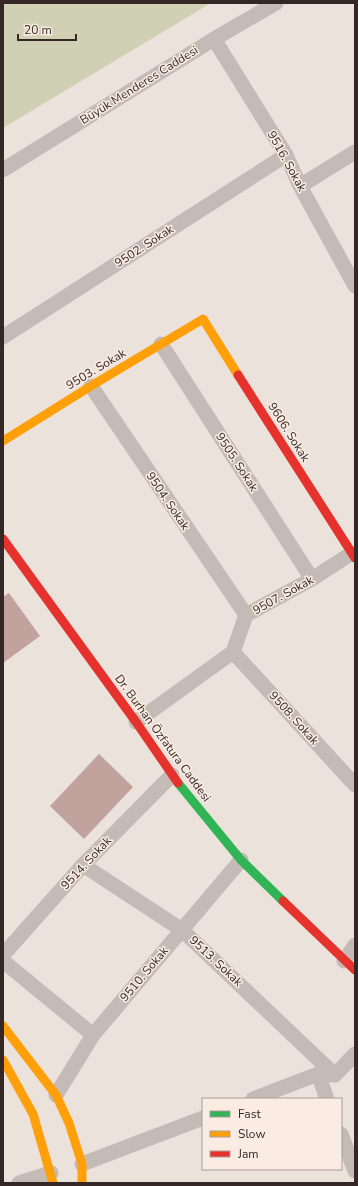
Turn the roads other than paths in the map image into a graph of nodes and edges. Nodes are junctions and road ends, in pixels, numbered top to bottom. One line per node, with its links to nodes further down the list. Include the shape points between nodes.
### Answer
1 (276, 3): 2 (street, Büyük Menderes Caddesi)
2 (214, 39): 4 (street, 9516. Sokak); 5 (street, Büyük Menderes Caddesi)
3 (355, 152): 6 (street)
4 (286, 155): 6 (street, 9516. Sokak); 9 (street, 9502. Sokak)
5 (3, 170)
6 (300, 186): 7 (street, 9516. Sokak)
7 (355, 286)
8 (203, 319): 10 (street, 9503. Sokak); 14 (street, 9606. Sokak)
9 (3, 337)
10 (161, 344): 11 (street, 9503. Sokak); 15 (street, 9505. Sokak)
11 (91, 386): 12 (street, 9503. Sokak); 16 (street, 9504. Sokak)
12 (3, 441)
13 (3, 539): 18 (street, Dr. Burhan Özfatura Caddesi)
14 (353, 555): 15 (street, 9507. Sokak)
15 (312, 579): 16 (street, 9507. Sokak)
16 (246, 615): 17 (street, 9507. Sokak)
17 (233, 652): 18 (street); 20 (street, 9508. Sokak)
18 (136, 722): 19 (street, Dr. Burhan Özfatura Caddesi)
19 (172, 775): 21 (street, Dr. Burhan Özfatura Caddesi); 22 (street, 9514. Sokak)
20 (355, 785)
21 (241, 860): 23 (street, 9510. Sokak); 27 (street, Dr. Burhan Özfatura Caddesi)
22 (83, 865): 23 (street, 9513. Sokak); 25 (street, 9514. Sokak)
23 (182, 930): 29 (street, 9510. Sokak); 33 (street, 9513. Sokak)
24 (355, 945): 27 (street)
25 (3, 955)
26 (3, 961): 29 (street)
27 (349, 965)
28 (3, 1026): 34 (street)
29 (93, 1035): 34 (street, 9510. Sokak)
30 (355, 1054): 33 (street)
31 (3, 1060): 41 (street, via 33,1114)
32 (318, 1074): 33 (street); 35 (street); 36 (street)
33 (335, 1075)
34 (56, 1095): 39 (street, via 70,1123)
35 (256, 1098)
36 (328, 1098)
37 (202, 1118): 39 (street)
38 (342, 1137): 40 (street)
39 (78, 1165): 43 (street)
40 (355, 1171)
41 (54, 1176): 42 (street)
42 (19, 1183)
43 (82, 1183)

